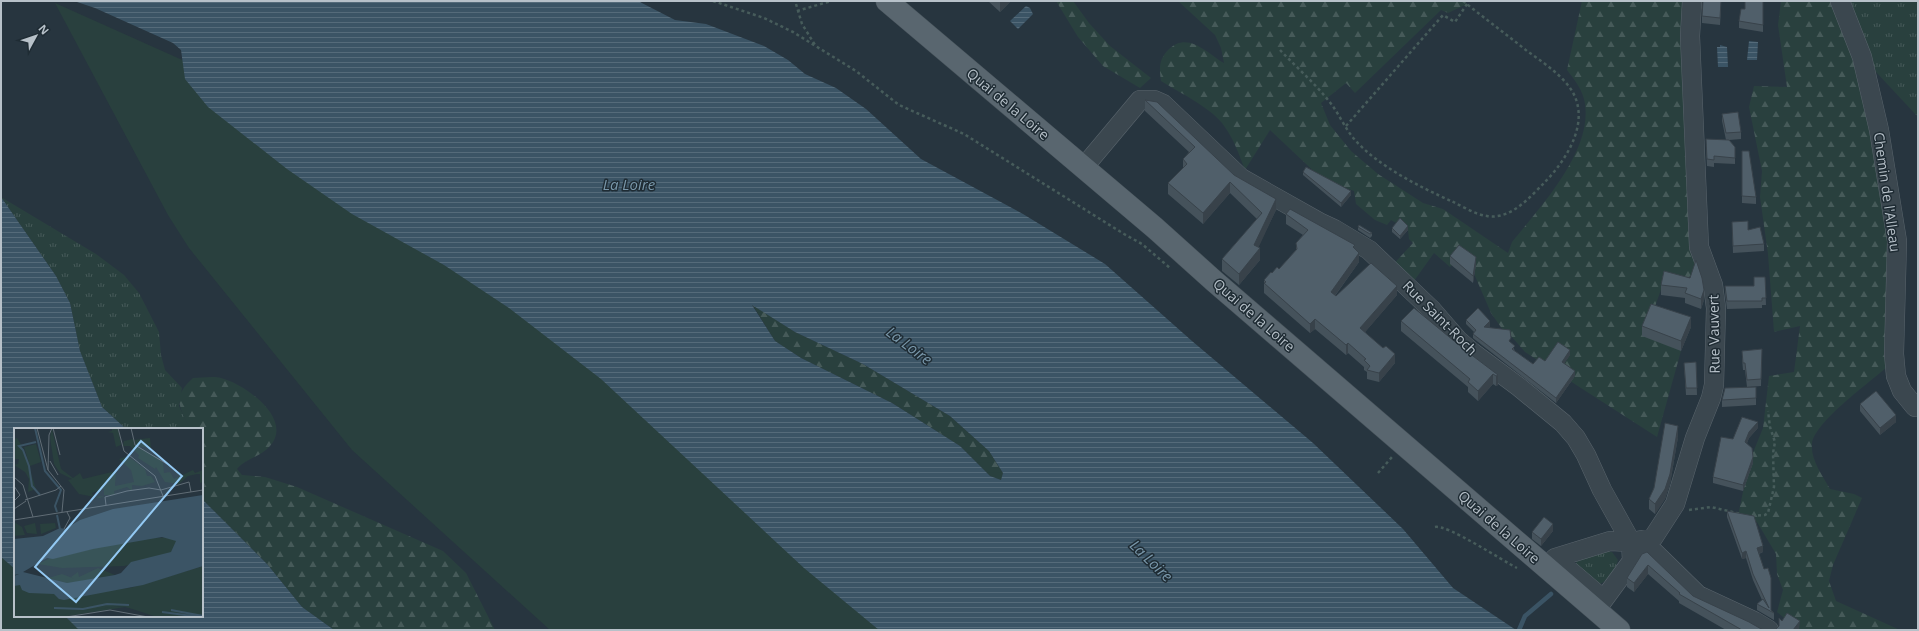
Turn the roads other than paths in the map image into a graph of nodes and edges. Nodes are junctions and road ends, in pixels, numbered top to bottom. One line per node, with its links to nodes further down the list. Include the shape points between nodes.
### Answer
1 (887, 1): 4 (main road, Quai de la Loire)
2 (1692, 1): 6 (street, Rue Vauvert, via 1690,36 1699,247 1713,285 1716,308 1714,385 1672,510 1653,538)
3 (1840, 1): 5 (street, Chemin de l'Alleau, via 1862,56 1879,130 1897,242 1894,354 1896,376 1902,391)
4 (1083, 168): 6 (street, Rue Saint-Roch, via 1140,100 1154,100 1163,104 1241,178 1369,250 1432,310 1458,340 1563,423 1586,455); 7 (main road, Quai de la Loire)
5 (1915, 406)
6 (1631, 542): 7 (street, via 1610,541); 8 (street, via 1632,561); 10 (street, via 1654,552 1698,594)
7 (1547, 562): 8 (main road, Quai de la Loire)
8 (1600, 605): 9 (main road, Quai de la Loire)
9 (1619, 630)
10 (1769, 630)

